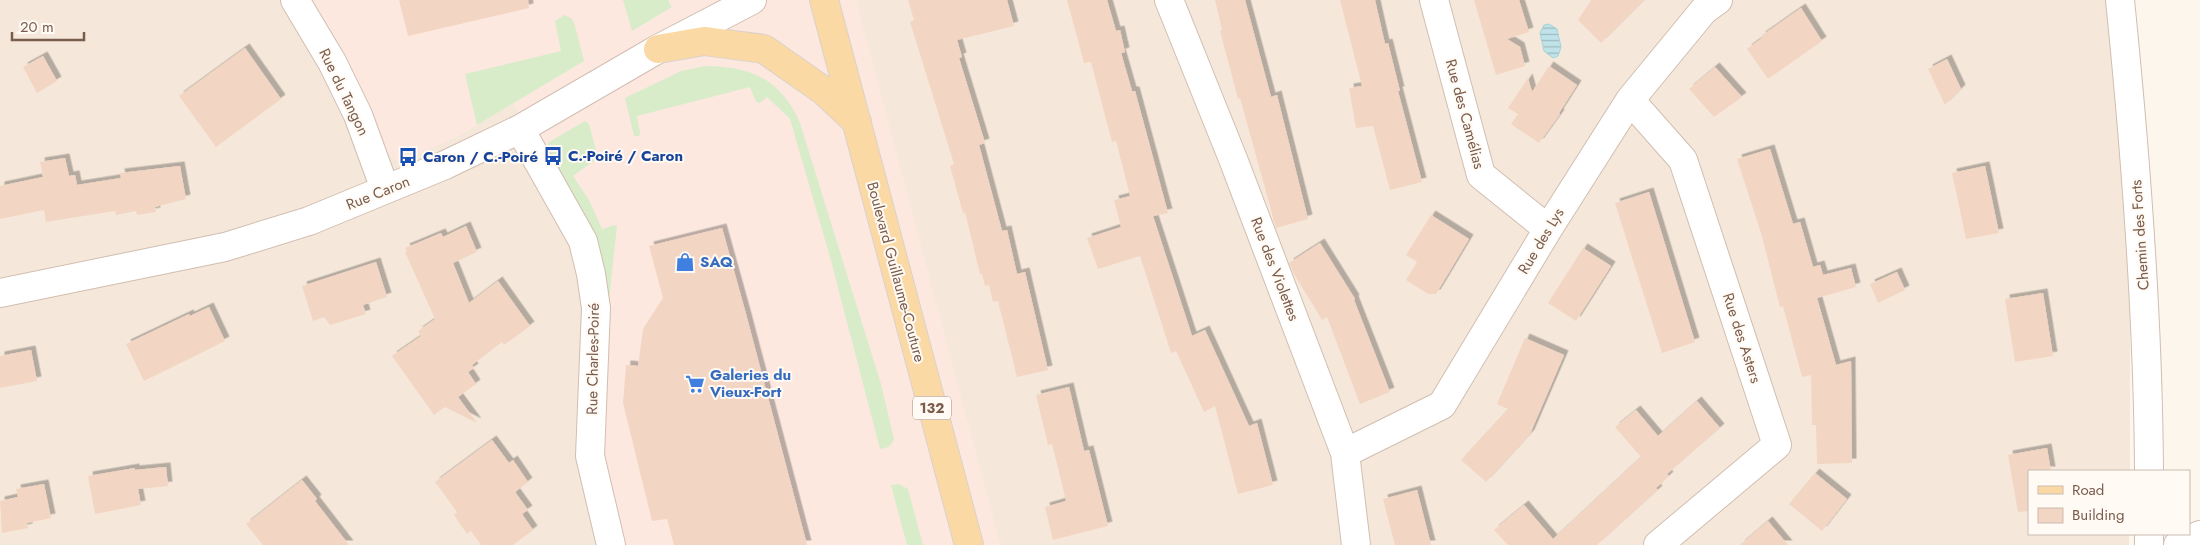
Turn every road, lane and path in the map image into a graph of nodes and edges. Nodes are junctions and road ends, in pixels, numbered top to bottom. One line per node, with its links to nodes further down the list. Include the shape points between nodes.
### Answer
1 (295, 0): 12 (street, Rue du Tangon, via 332,62 358,115)
2 (752, 0): 8 (street, Rue Caron)
3 (824, 0): 10 (main road, Boulevard Guillaume-Couture / 132)
4 (1169, 0): 15 (street, Rue des Violettes, via 1234,159)
5 (1434, 0): 13 (street, Rue des Camélias, via 1481,175)
6 (2120, 0): 16 (street, Chemin des Forts, via 2133,131 2148,380)
7 (1708, 3): 9 (street, Rue des Lys)
8 (658, 49): 10 (main road, via 704,41 764,49 824,91); 11 (street, Rue Caron)
9 (1630, 100): 13 (street, Rue des Lys); 21 (street, Rue des Asters, via 1683,160 1777,445)
10 (857, 122): 19 (main road, Boulevard Guillaume-Couture / 132)
11 (520, 129): 12 (street, Rue Caron); 18 (street, Rue Charles-Poiré, via 582,241 591,274 596,308 590,456)
12 (385, 189): 14 (street, Rue Caron, via 309,221 225,247)
13 (1548, 229): 15 (street, Rue des Lys, via 1442,406)
14 (0, 293)
15 (1345, 454): 20 (street, Rue des Violettes)
16 (2149, 470)
17 (2200, 535): 22 (street)
18 (611, 545)
19 (969, 545)
20 (1356, 545)
21 (1658, 545)
22 (2178, 545)

